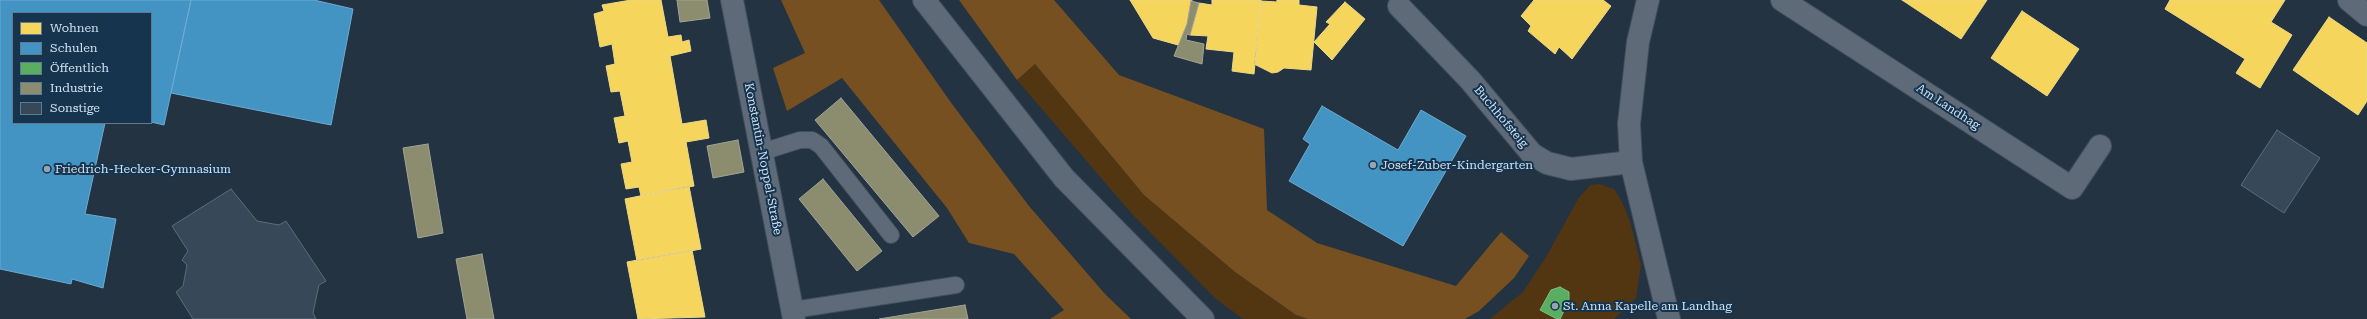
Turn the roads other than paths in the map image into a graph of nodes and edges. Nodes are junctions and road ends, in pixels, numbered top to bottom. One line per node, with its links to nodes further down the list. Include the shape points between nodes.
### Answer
1 (732, 0): 9 (street, Konstantin-Noppel-Straße)
2 (924, 0): 14 (street, via 1064,178)
3 (1648, 0): 10 (street, via 1638,42 1629,124)
4 (1782, 0): 8 (street, Am Landhag, via 2072,188)
5 (2349, 0): 7 (street)
6 (1399, 6): 10 (street, Buchhofsteig, via 1470,80 1532,154 1547,163 1571,169)
7 (2367, 15)
8 (2100, 146)
9 (762, 152): 11 (lane, via 800,140 812,140 821,146); 13 (street, Konstantin-Noppel-Straße)
10 (1631, 162): 15 (street)
11 (891, 235)
12 (956, 285): 13 (lane)
13 (794, 314)
14 (1202, 316)
15 (1669, 319)

